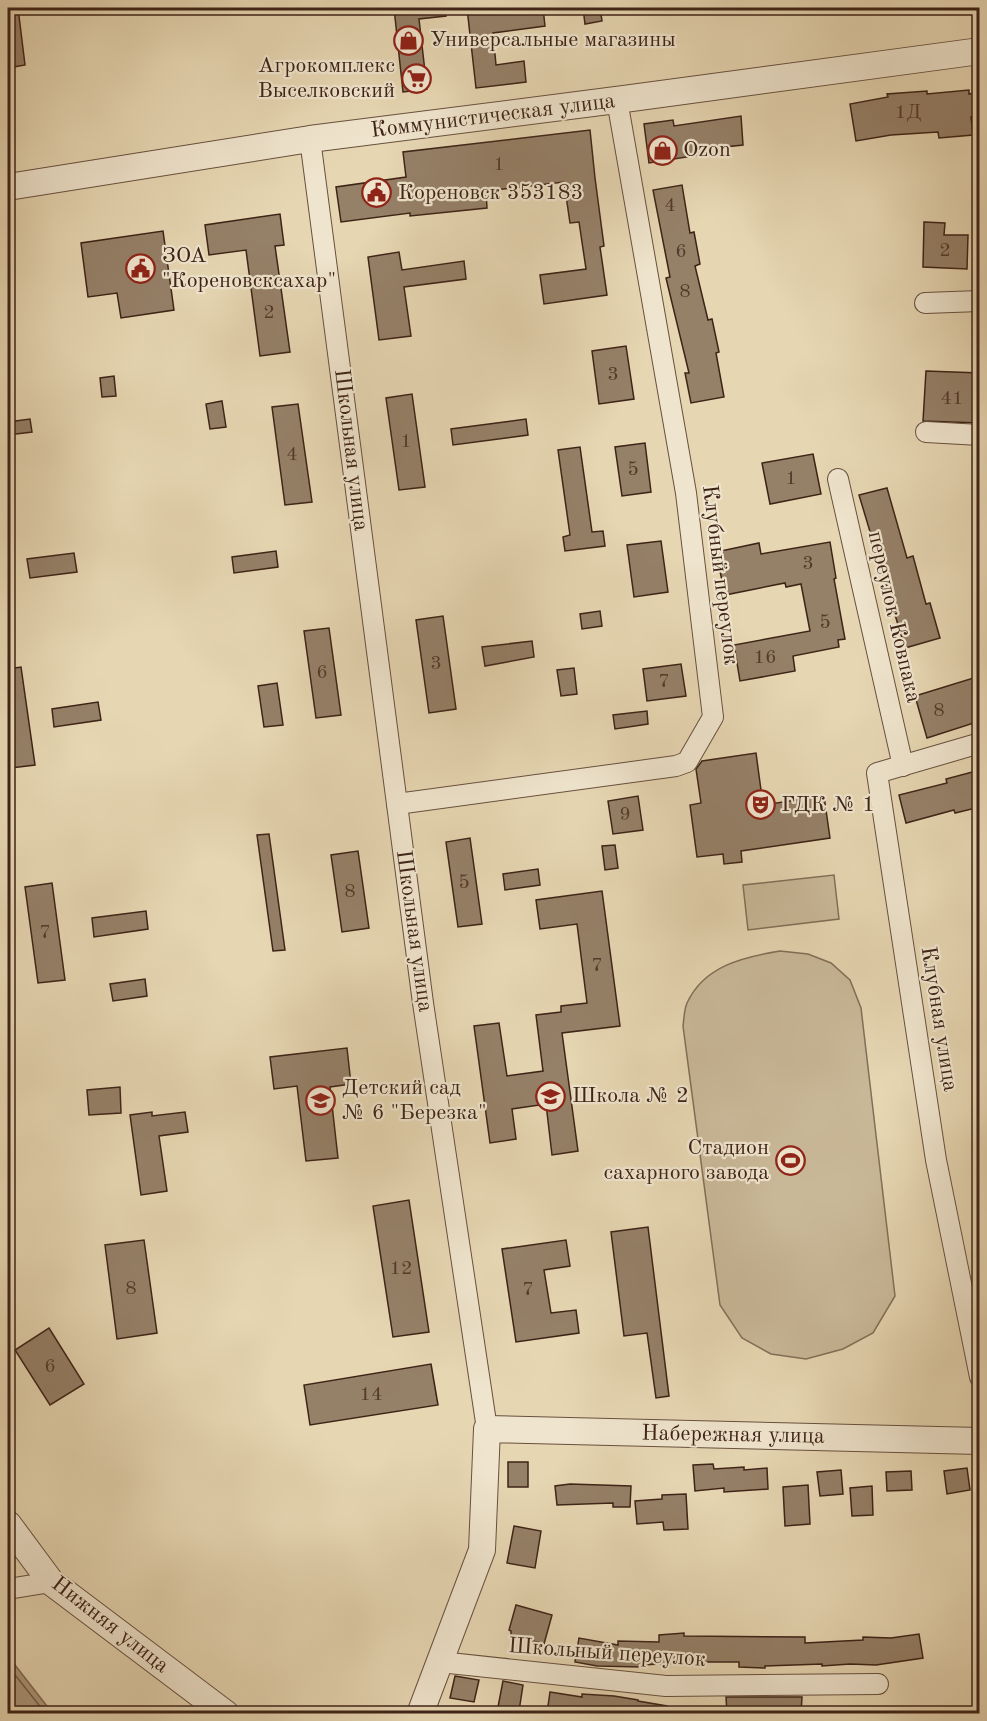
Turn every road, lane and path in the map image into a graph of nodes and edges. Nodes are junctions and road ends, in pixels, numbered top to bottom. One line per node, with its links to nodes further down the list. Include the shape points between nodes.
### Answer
1 (980, 51): 2 (street, Коммунистическая улица)
2 (617, 100): 3 (street, Коммунистическая улица); 12 (street, Клубный переулок, via 686,493 713,717 687,762 676,766)
3 (310, 139): 4 (street, Коммунистическая улица); 12 (street, Школьная улица)
4 (8, 187)
5 (980, 302): 6 (street)
6 (925, 303)
7 (926, 432): 8 (street)
8 (980, 435)
9 (838, 479): 11 (street, переулок Ковпака)
10 (980, 743): 11 (street, Клубная улица)
11 (903, 766): 13 (street, Клубная улица, via 877,773 936,1160)
12 (397, 804): 14 (street, Школьная улица)
13 (980, 1377)
14 (487, 1429): 15 (street, Набережная улица); 19 (street, Школьная улица, via 482,1550)
15 (980, 1441)
16 (8, 1524): 17 (street, Нижняя улица)
17 (51, 1582): 18 (street); 21 (street, Нижняя улица)
18 (8, 1589)
19 (440, 1662): 20 (street, Школьный переулок, via 666,1686); 22 (street, Школьная улица)
20 (878, 1684)
21 (226, 1713)
22 (420, 1713)

